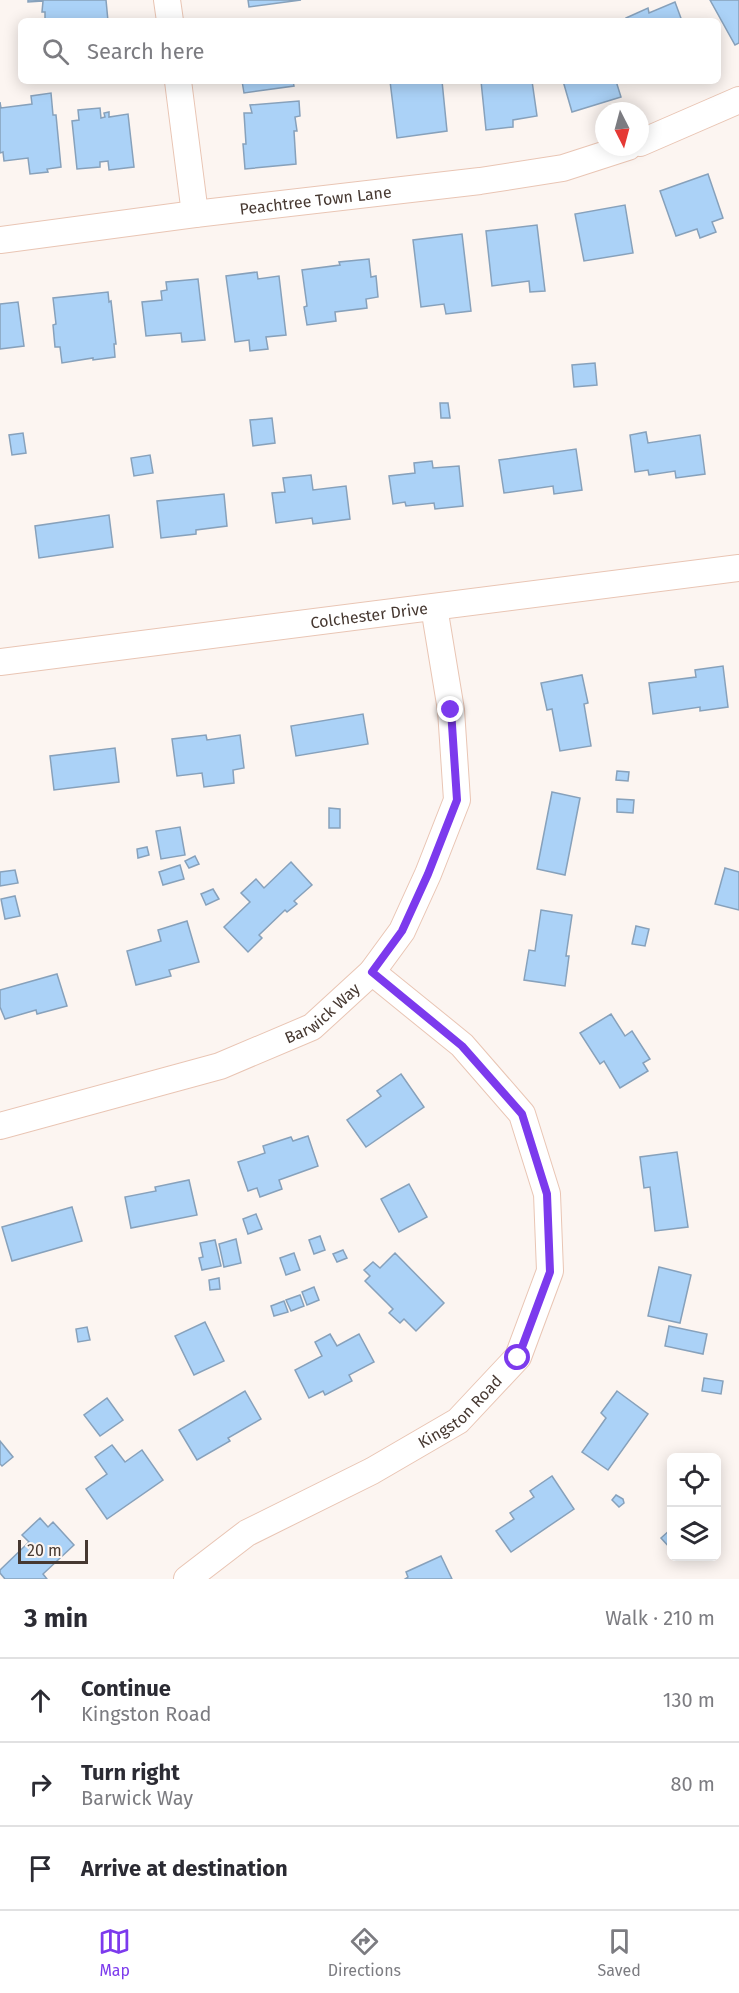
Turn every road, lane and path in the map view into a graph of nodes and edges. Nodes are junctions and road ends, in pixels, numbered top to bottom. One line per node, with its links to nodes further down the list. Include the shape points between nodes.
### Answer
1 (167, 0): 2 (street)
2 (170, 18)
3 (178, 84): 7 (street)
4 (739, 100): 5 (street)
5 (649, 139)
6 (600, 156): 7 (street, Peachtree Town Lane, via 563,168 469,182)
7 (195, 214): 8 (street, Peachtree Town Lane)
8 (0, 240)
9 (739, 568): 10 (street, Colchester Drive)
10 (434, 607): 11 (street, Colchester Drive); 12 (street, Barwick Way, via 451,710 457,800 402,931)
11 (0, 662)
12 (372, 972): 13 (street, Barwick Way, via 312,1028 220,1066); 14 (street, Kingston Road, via 462,1046 522,1114 547,1194 550,1272 518,1358 458,1421 372,1471 247,1533)
13 (0, 1126)
14 (186, 1579)

